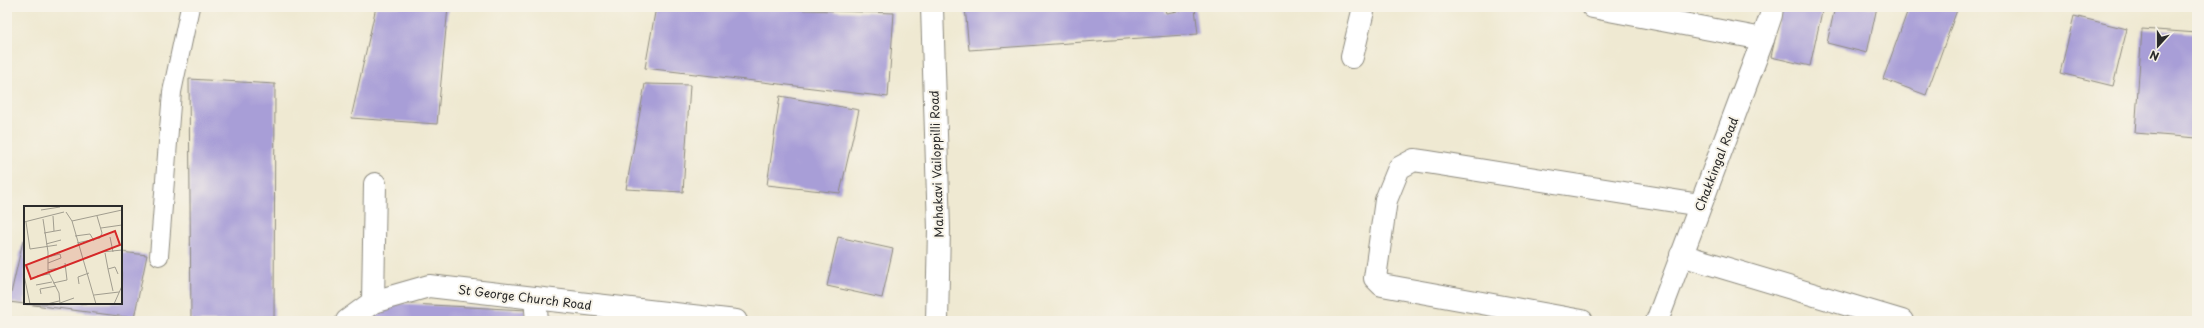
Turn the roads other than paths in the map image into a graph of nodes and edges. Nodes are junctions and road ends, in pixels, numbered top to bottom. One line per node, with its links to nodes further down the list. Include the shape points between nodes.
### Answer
1 (190, 7): 11 (lane, via 172,92)
2 (932, 7): 17 (street, Mahakavi Vailoppilli Road, via 939,229)
3 (1364, 7): 7 (street)
4 (1593, 7): 6 (street)
5 (1772, 7): 6 (street, Chakkingal Road)
6 (1763, 39): 9 (street, Chakkingal Road)
7 (1352, 57)
8 (375, 184): 13 (street)
9 (1700, 205): 10 (street, Chakkingal Road); 18 (street, via 1414,160 1399,168 1385,208 1375,278 1382,285)
10 (1681, 255): 19 (street, Chakkingal Road); 20 (street)
11 (159, 256)
12 (535, 298): 13 (street, St George Church Road, via 429,286); 15 (street); 16 (street, St George Church Road)
13 (373, 302): 14 (street, St George Church Road)
14 (346, 321)
15 (537, 321)
16 (736, 321)
17 (937, 321)
18 (1582, 321)
19 (1657, 321)
20 (1902, 321)

